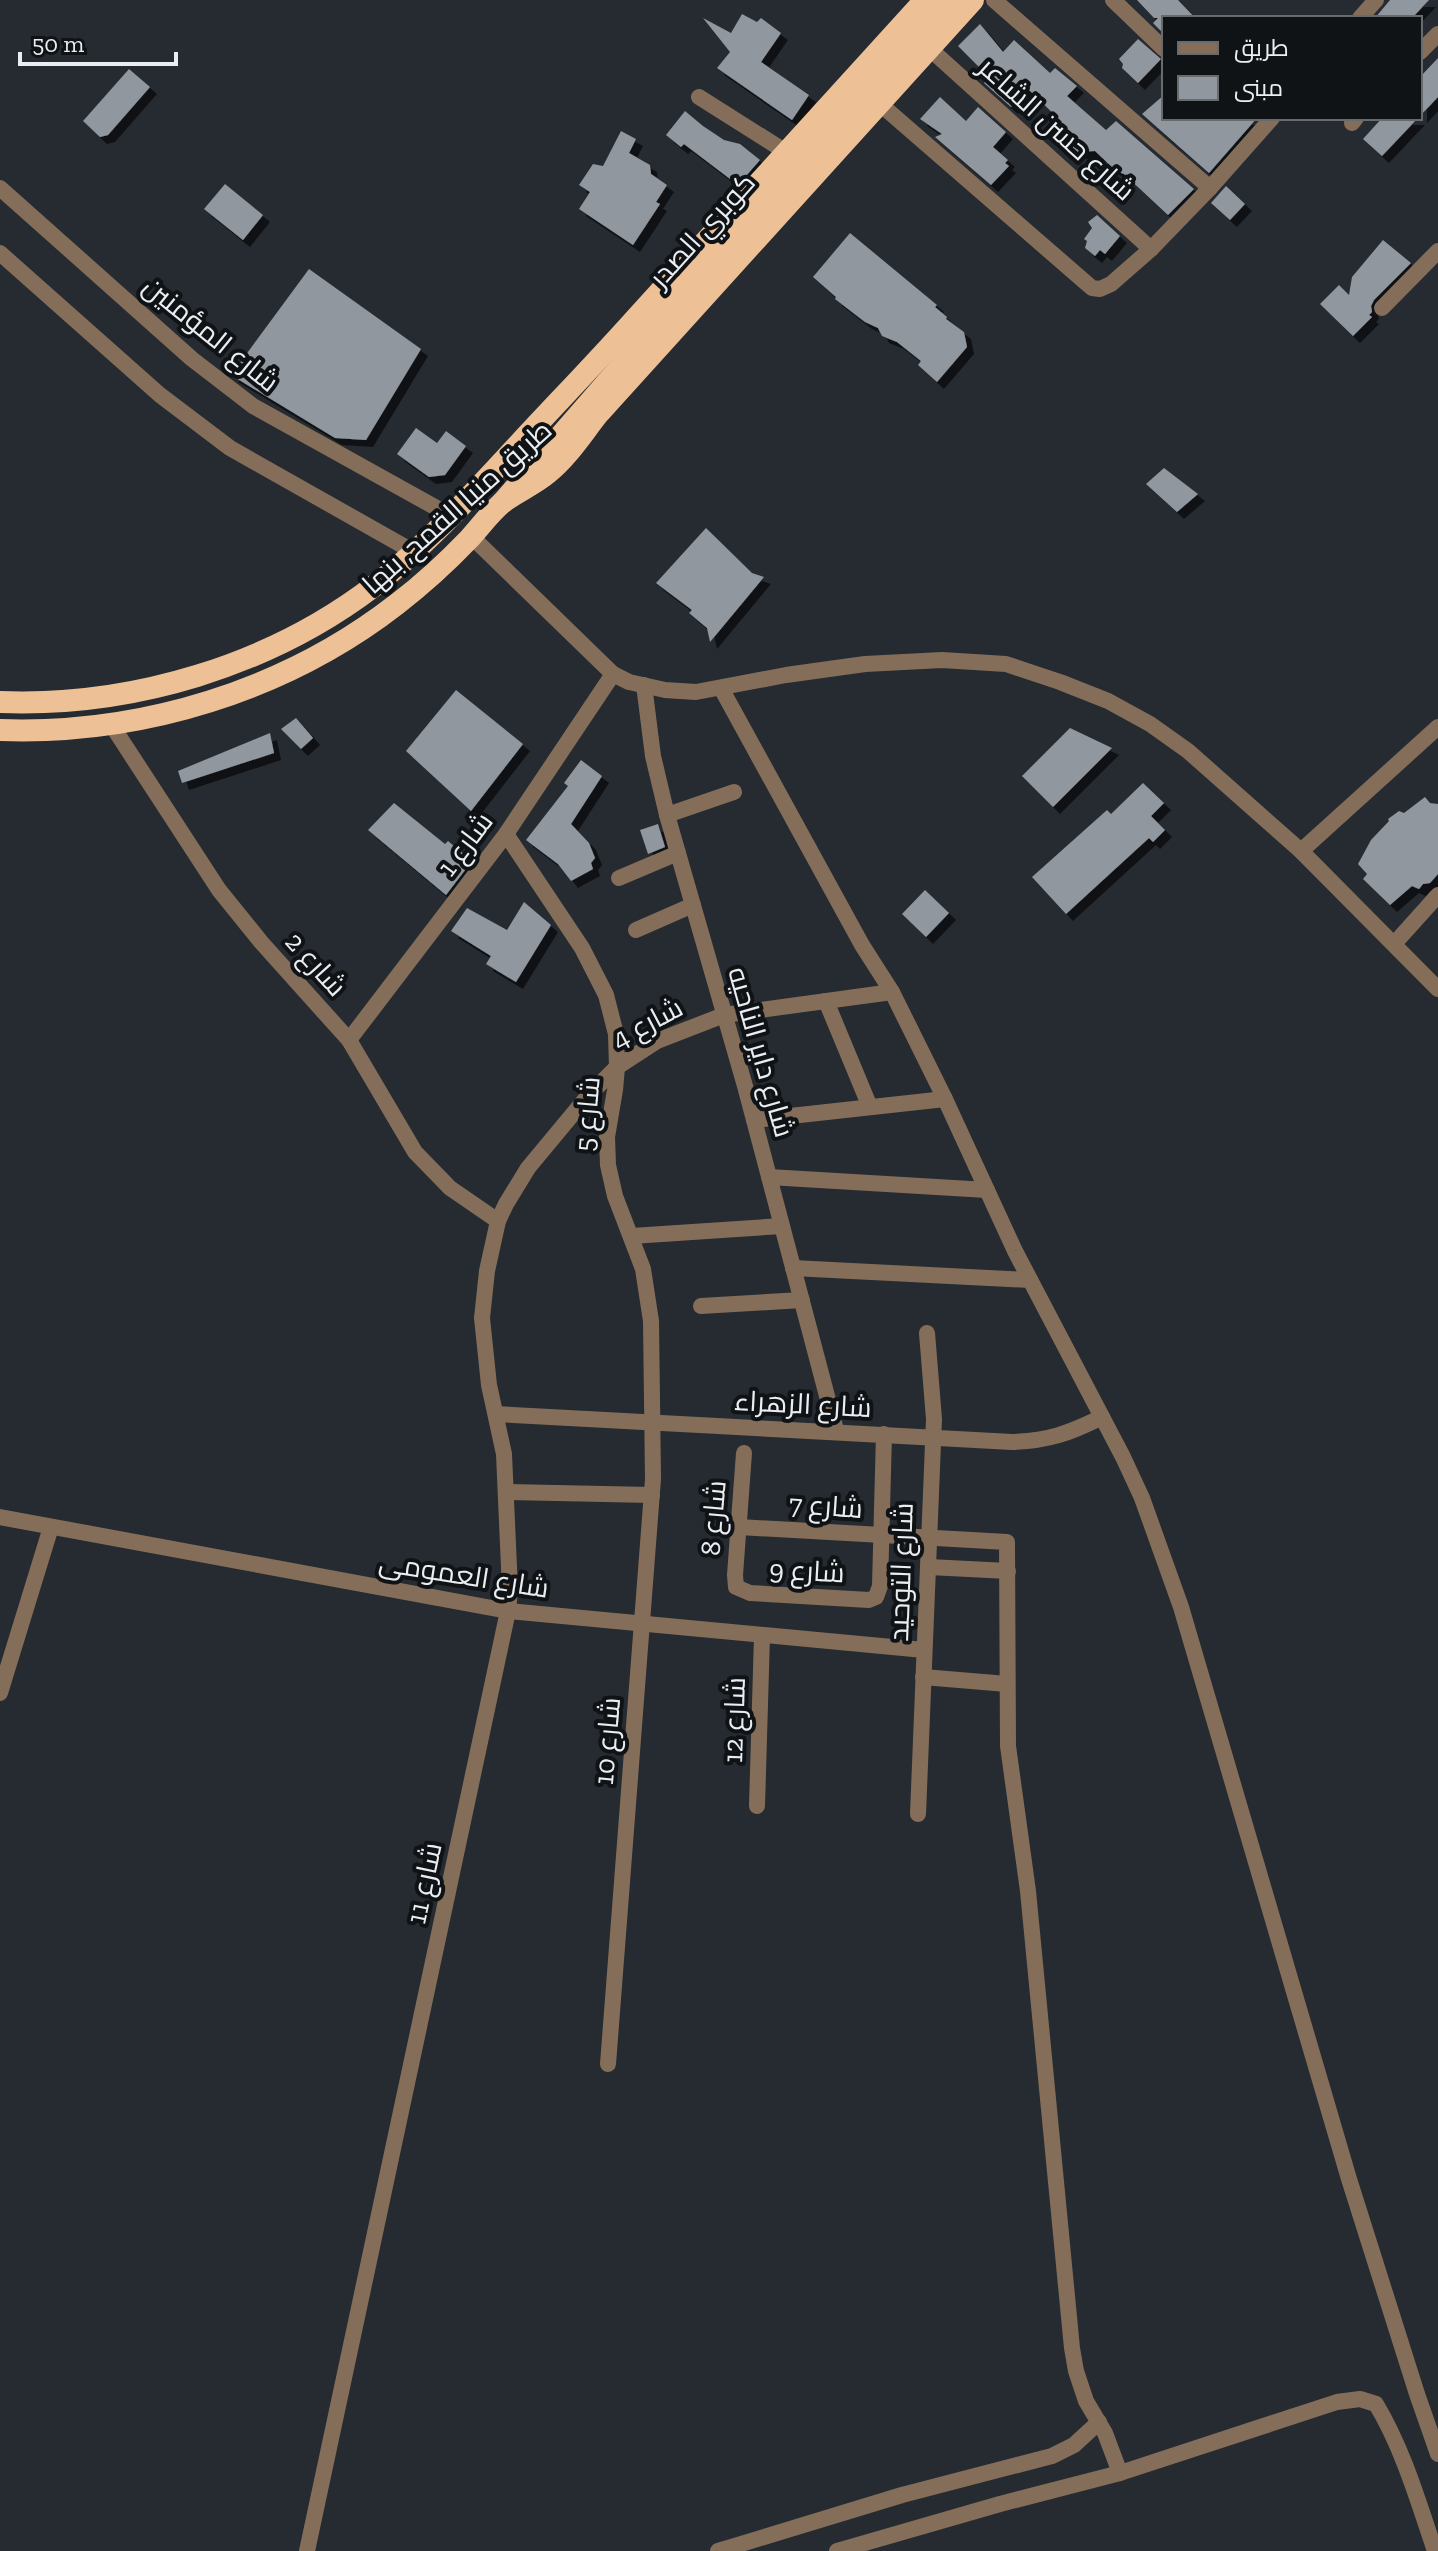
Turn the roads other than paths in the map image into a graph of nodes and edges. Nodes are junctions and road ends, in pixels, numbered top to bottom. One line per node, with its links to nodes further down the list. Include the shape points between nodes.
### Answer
1 (925, 0): 9 (highway, طريق منيا القمح, بنها)
2 (938, 0): 24 (highway, كوبري الصدر, via 652,315)
3 (949, 0): 25 (highway, كوبري الصدر, bridge)
4 (973, 0): 12 (highway, طريق منيا القمح, بنها)
5 (994, 0): 19 (street)
6 (1113, 0): 11 (street)
7 (1376, 0): 8 (street)
8 (1362, 16)
9 (903, 24): 12 (highway); 17 (highway, طريق منيا القمح, بنها)
10 (1438, 34): 13 (street)
11 (1162, 47)
12 (929, 48): 15 (highway, طريق منيا القمح, بنها); 20 (street, شارع حسن الشاعر)
13 (1422, 50)
14 (699, 97): 17 (street)
15 (879, 103): 20 (street, via 1092,288 1111,284); 25 (highway, طريق منيا القمح, بنها, via 551,471)
16 (1270, 120): 19 (street)
17 (786, 152): 24 (highway, طريق منيا القمح, بنها)
18 (0, 188): 26 (street, شارع المؤمنين, via 192,359 253,406)
19 (1210, 188): 20 (street)
20 (1151, 249)
21 (1438, 251): 23 (street)
22 (0, 253): 28 (street, via 160,395 230,448)
23 (1382, 308)
24 (613, 343): 26 (highway, طريق منيا القمح, بنها)
25 (502, 503): 27 (highway, طريق منيا القمح, بنها)
26 (451, 516): 28 (highway, طريق منيا القمح, بنها)
27 (472, 537): 29 (street); 33 (highway, طريق منيا القمح, بنها, via 396,605 308,660 213,701)
28 (414, 552): 32 (highway, طريق منيا القمح, بنها, via 329,616 233,663 131,692)
29 (613, 674): 30 (street); 38 (street, شارع 1)
30 (644, 685): 31 (street, via 682,692); 37 (street, شارع داير الناحيه)
31 (721, 688): 39 (street, via 865,664 1006,664 1108,701 1150,724); 47 (street)
32 (0, 702)
33 (111, 724): 35 (highway, طريق منيا القمح, بنها); 50 (street, شارع 2, via 219,890)
34 (1438, 727): 39 (street)
35 (0, 730)
36 (734, 792): 37 (street)
37 (667, 815): 40 (street, شارع داير الناحيه)
38 (506, 834): 50 (street, شارع 1); 51 (street, شارع 5, via 582,948 606,995)
39 (1301, 851): 45 (street)
40 (678, 853): 41 (street); 43 (street, شارع داير الناحيه)
41 (619, 878)
42 (1438, 895): 45 (street)
43 (693, 905): 44 (street); 49 (street, شارع داير الناحيه)
44 (636, 930)
45 (1394, 944): 46 (street)
46 (1438, 989)
47 (892, 992): 48 (street, شارع 4); 52 (street)
48 (826, 1001): 49 (street, شارع 4); 53 (street)
49 (724, 1015): 51 (street, شارع 4, via 657,1041); 54 (street, شارع داير الناحيه)
50 (349, 1040): 57 (street, شارع 2, via 415,1152 450,1188)
51 (617, 1067): 57 (street, شارع 4, via 528,1168); 59 (street, شارع 5, via 608,1165)
52 (945, 1099): 53 (street); 56 (street)
53 (870, 1107): 54 (street)
54 (754, 1120): 55 (street, شارع داير الناحيه)
55 (769, 1177): 56 (street); 58 (street, شارع داير الناحيه)
56 (987, 1190): 61 (street)
57 (498, 1221): 65 (street, شارع 11, via 482,1318)
58 (782, 1226): 59 (street); 60 (street, شارع داير الناحيه)
59 (632, 1236): 67 (street, شارع 5, via 649,1295)
60 (793, 1268): 61 (street); 62 (street, شارع داير الناحيه)
61 (1030, 1280): 66 (street)
62 (802, 1300): 63 (street); 68 (street, شارع داير الناحيه)
63 (701, 1306)
64 (927, 1333): 70 (street, شارع التوحيد)
65 (496, 1414): 67 (street, شارع الزهراء); 72 (street, شارع 11)
66 (1102, 1417): 70 (street, شارع الزهراء, via 1040,1441); 93 (street, via 1169,1569 1349,2179)
67 (654, 1423): 68 (street, شارع الزهراء); 73 (street, شارع 10)
68 (836, 1430): 69 (street, شارع الزهراء)
69 (884, 1434): 70 (street, شارع الزهراء); 77 (street)
70 (932, 1437): 78 (street, شارع التوحيد)
71 (744, 1453): 76 (street, شارع 8)
72 (506, 1492): 73 (street); 82 (street, شارع 11)
73 (652, 1495): 83 (street, شارع 10)
74 (0, 1517): 75 (street, شارع العمومى)
75 (51, 1527): 82 (street, شارع العمومى); 88 (street)
76 (739, 1527): 77 (street, شارع 7); 81 (street, شارع 8)
77 (883, 1536): 78 (street, شارع 7); 81 (street, شارع 9, via 876,1597 750,1593)
78 (929, 1539): 79 (street, شارع التوحيد); 80 (street, شارع 7, via 1007,1542)
79 (929, 1567): 80 (street); 85 (street, شارع التوحيد)
80 (1008, 1571): 87 (street)
81 (736, 1587)
82 (508, 1611): 83 (street, شارع العمومى); 95 (street, شارع 11)
83 (643, 1624): 84 (street, شارع العمومى); 91 (street, شارع 10)
84 (762, 1636): 85 (street, شارع العمومى); 89 (street, شارع 12)
85 (924, 1650): 86 (street, شارع التوحيد)
86 (923, 1677): 87 (street); 90 (street, شارع التوحيد)
87 (1007, 1684): 92 (street, via 1008,1746 1028,1891 1072,2348 1086,2401)
88 (0, 1693)
89 (757, 1806)
90 (918, 1814)
91 (608, 2064)
92 (1102, 2427): 94 (street); 96 (street, via 1052,2456)
93 (1438, 2454)
94 (1118, 2467): 97 (street); 98 (street, via 1360,2399 1376,2404 1386,2420)
95 (307, 2551)
96 (718, 2551)
97 (837, 2551)
98 (1435, 2551)

